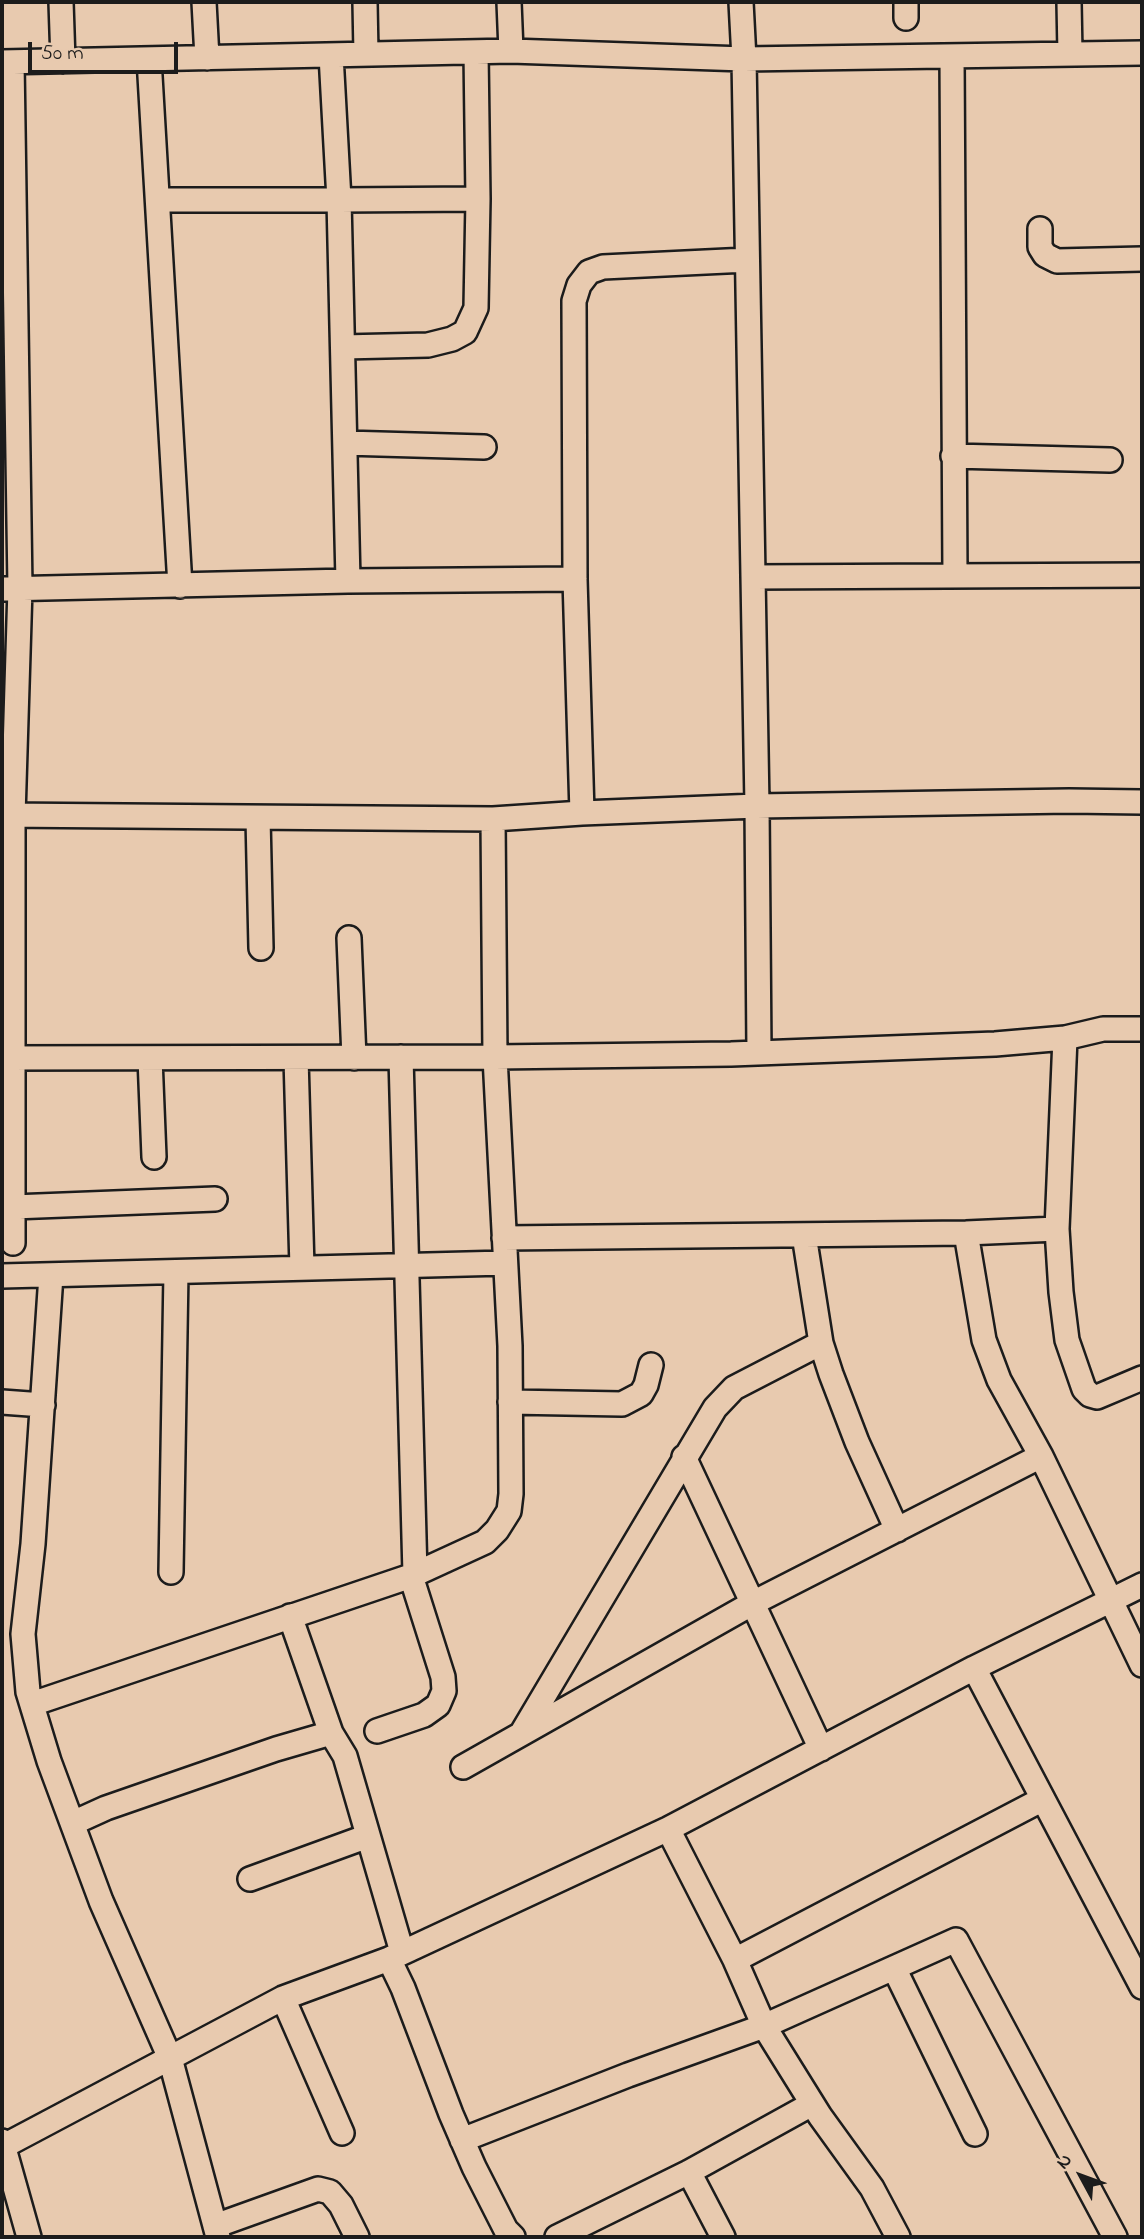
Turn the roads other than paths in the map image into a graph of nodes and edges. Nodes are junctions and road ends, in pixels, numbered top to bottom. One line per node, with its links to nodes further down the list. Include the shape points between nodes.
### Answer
1 (61, 2): 17 (street)
2 (204, 2): 14 (street)
3 (365, 2): 10 (street)
4 (509, 2): 7 (street)
5 (741, 2): 16 (street)
6 (1069, 2): 11 (street)
7 (511, 51): 8 (street); 16 (street)
8 (476, 52): 10 (street); 19 (street)
9 (1142, 53): 11 (street)
10 (366, 54): 12 (street)
11 (1070, 54): 13 (street)
12 (331, 55): 14 (street); 21 (street)
13 (952, 56): 16 (street); 29 (street)
14 (206, 58): 15 (street)
15 (149, 59): 17 (street); 20 (street)
16 (744, 59): 23 (street)
17 (63, 61): 18 (street)
18 (7, 62): 25 (street)
19 (478, 199): 21 (street); 26 (street, via 476,308 464,332 428,345)
20 (159, 200): 21 (street); 36 (street)
21 (339, 200): 26 (street)
22 (1040, 229): 24 (street, via 1040,247 1057,261)
23 (747, 260): 33 (street); 34 (street, via 603,267 589,272 579,285 574,301)
24 (1142, 260)
25 (8, 272): 37 (street)
26 (343, 347): 27 (street)
27 (345, 443): 28 (street); 35 (street)
28 (484, 447)
29 (953, 456): 30 (street); 32 (street)
30 (1110, 460)
31 (1142, 575): 32 (street)
32 (955, 576): 33 (street)
33 (753, 577): 39 (street)
34 (575, 579): 35 (street); 40 (street)
35 (348, 581): 36 (street)
36 (180, 586): 37 (street)
37 (11, 588): 41 (street)
38 (1142, 802): 39 (street)
39 (757, 806): 40 (street); 49 (street)
40 (582, 813): 43 (street)
41 (7, 815): 42 (street); 46 (street)
42 (258, 818): 43 (street); 45 (street)
43 (493, 819): 50 (street)
44 (349, 938): 54 (street)
45 (261, 948)
46 (7, 974): 51 (street)
47 (1142, 1029): 48 (street, via 1103,1029)
48 (1065, 1038): 49 (street); 60 (street)
49 (759, 1053): 50 (street)
50 (495, 1057): 55 (street); 63 (street)
51 (7, 1058): 52 (street); 57 (street)
52 (150, 1058): 53 (street); 56 (street)
53 (296, 1058): 54 (street); 67 (street)
54 (354, 1058): 55 (street)
55 (401, 1058): 66 (street)
56 (154, 1157)
57 (7, 1182): 59 (street)
58 (215, 1199): 59 (street)
59 (13, 1207): 64 (street)
60 (1058, 1230): 61 (street); 73 (street, via 1068,1340 1084,1389 1097,1397)
61 (966, 1233): 62 (street); 77 (street, via 984,1340 999,1380)
62 (804, 1235): 63 (street); 71 (street)
63 (504, 1238): 65 (street)
64 (13, 1243)
65 (505, 1263): 66 (street); 75 (street)
66 (406, 1267): 67 (street); 81 (street)
67 (302, 1268): 68 (street)
68 (176, 1272): 69 (street); 80 (street)
69 (51, 1275): 70 (street); 76 (street)
70 (2, 1276)
71 (821, 1343): 78 (street, via 734,1388 715,1408); 79 (street, via 841,1404)
72 (652, 1365): 75 (street, via 641,1394 622,1404)
73 (1142, 1378)
74 (2, 1402): 76 (street)
75 (510, 1402): 81 (street, via 509,1511 485,1542)
76 (43, 1405): 88 (street, via 23,1634)
77 (1041, 1456): 79 (street); 83 (street)
78 (684, 1457): 84 (street); 91 (street)
79 (897, 1530): 84 (street)
80 (171, 1572)
81 (413, 1575): 85 (street); 89 (street, via 444,1691 438,1705 424,1715)
82 (1142, 1584): 83 (street)
83 (1109, 1601): 86 (street); 87 (street)
84 (753, 1603): 91 (street); 92 (street)
85 (290, 1616): 88 (street); 90 (street)
86 (1142, 1665)
87 (974, 1668): 92 (street); 94 (street)
88 (32, 1704): 95 (street)
89 (377, 1731)
90 (331, 1733): 95 (street); 97 (street, via 345,1756)
91 (522, 1733): 93 (street)
92 (821, 1749): 96 (street)
93 (463, 1767)
94 (1043, 1799): 100 (street); 102 (street)
95 (73, 1823): 105 (street, via 101,1901)
96 (667, 1829): 99 (street); 100 (street)
97 (369, 1836): 98 (street); 99 (street)
98 (250, 1879)
99 (396, 1955): 103 (street); 109 (street, via 404,1988)
100 (735, 1960): 104 (street)
101 (894, 1968): 104 (street); 108 (street); 119 (street, via 956,1940)
102 (1142, 1987)
103 (283, 1998): 105 (street); 107 (street)
104 (764, 2026): 106 (street); 109 (street)
105 (170, 2058): 110 (street); 112 (street)
106 (812, 2104): 111 (street); 118 (street, via 872,2188)
107 (342, 2133)
108 (975, 2134)
109 (462, 2140): 115 (street)
110 (2, 2145): 113 (street)
111 (689, 2172): 116 (street); 117 (street)
112 (216, 2232): 114 (street, via 318,2189 330,2192 341,2205)
113 (29, 2237)
114 (357, 2237)
115 (513, 2237)
116 (557, 2237)
117 (723, 2237)
118 (898, 2237)
119 (1115, 2237)

